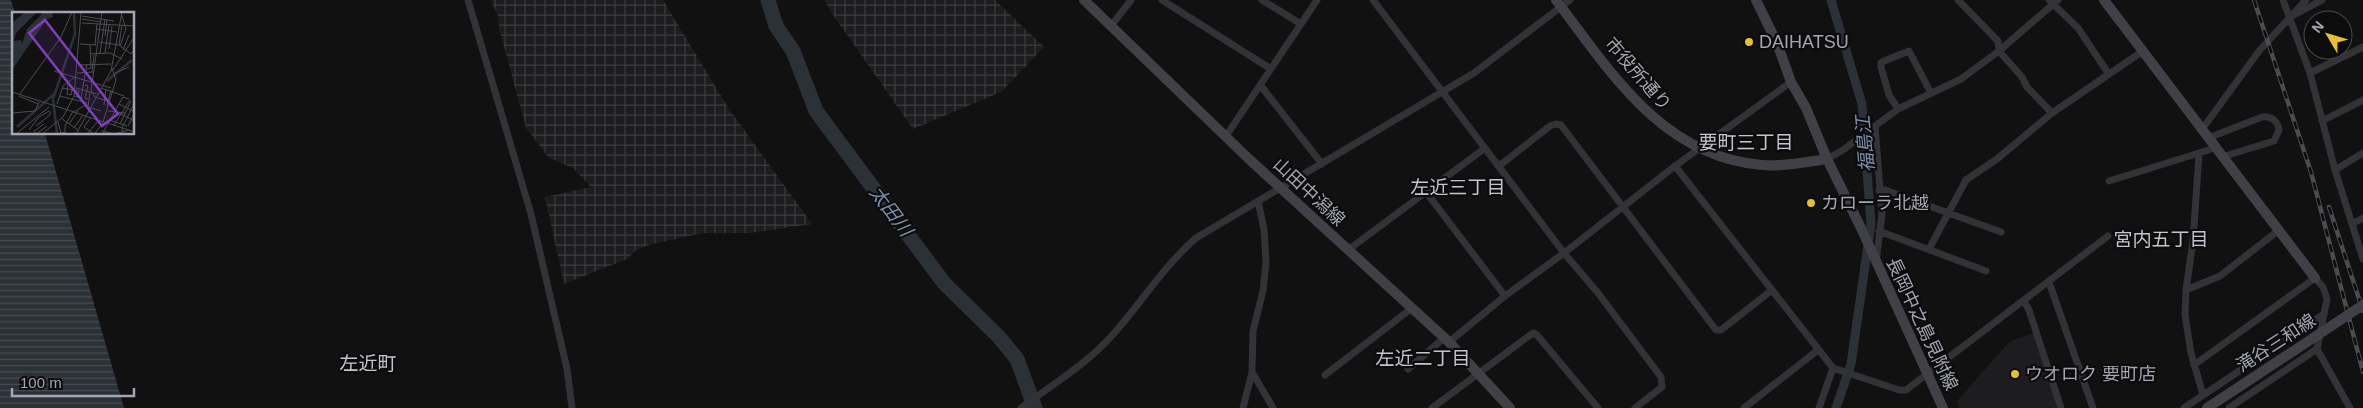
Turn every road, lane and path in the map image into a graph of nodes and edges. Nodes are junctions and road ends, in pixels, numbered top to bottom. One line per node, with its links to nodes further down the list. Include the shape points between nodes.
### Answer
1 (468, 0): 88 (street, via 531,214 567,369)
2 (1084, 0): 19 (main road, 山田中潟線)
3 (1131, 0): 19 (street)
4 (1162, 0): 23 (street)
5 (1262, 0): 18 (street)
6 (1317, 0): 18 (street)
7 (1373, 0): 28 (street)
8 (1570, 0): 16 (street)
9 (1756, 0): 26 (main road)
10 (1959, 0): 21 (street, via 1998,41)
11 (2104, 0): 22 (main road)
12 (2283, 0): 17 (street)
13 (2306, 0): 17 (street)
14 (2322, 0): 17 (street)
15 (2053, 1): 21 (street); 24 (street, via 2078,28)
16 (1559, 3): 28 (street, via 1474,73); 40 (main road, 市役所通り, via 1646,112 1667,130)
17 (2288, 18): 25 (street); 35 (street)
18 (1300, 24): 23 (street)
19 (1112, 26): 36 (main road, 山田中潟線)
20 (2363, 47): 25 (street)
21 (1999, 51): 29 (street, via 1961,79); 32 (street)
22 (2143, 51): 24 (street); 35 (main road)
23 (1271, 69): 27 (street)
24 (2108, 73): 32 (street)
25 (2310, 73): 33 (street)
26 (1791, 82): 40 (street); 44 (main road, via 1806,108)
27 (1261, 86): 36 (street); 45 (street)
28 (1444, 91): 38 (street); 45 (street)
29 (1931, 93): 31 (street); 31 (street, via 1909,51 1884,61 1881,67 1889,95)
30 (2363, 100): 33 (street)
31 (1898, 109): 34 (street)
32 (2052, 113): 55 (street, via 1966,180)
33 (2322, 121): 48 (street)
34 (1872, 127): 44 (street); 51 (street)
35 (2201, 128): 37 (main road)
36 (1226, 136): 50 (main road, 山田中潟線)
37 (2208, 138): 39 (main road); 43 (street, via 2262,117 2276,122 2279,130 2274,141)
38 (1485, 148): 46 (street); 52 (street)
39 (2215, 148): 42 (street); 43 (main road)
40 (1700, 149): 44 (main road, 市役所通り, via 1763,165); 47 (street)
41 (2363, 153): 48 (street)
42 (2199, 154): 49 (street); 71 (street, via 2194,241)
43 (2222, 157): 58 (main road)
44 (1827, 159): 65 (main road, 長岡中之島見附線)
45 (1322, 164): 50 (street)
46 (1499, 166): 54 (street, via 1550,126 1561,125); 64 (street)
47 (1676, 166): 54 (street); 70 (street)
48 (2336, 170): 57 (street)
49 (2109, 181)
50 (1281, 188): 53 (street); 63 (main road, 山田中潟線)
51 (1879, 190): 55 (street); 59 (street, via 1882,214)
52 (1426, 192): 63 (street); 72 (street)
53 (1258, 201): 83 (street, via 1266,263 1253,331); 89 (street, via 1196,238 1116,332)
54 (1623, 208): 64 (street); 70 (street, via 1716,330 1721,330)
55 (1948, 212): 60 (street); 62 (street)
56 (2363, 218): 57 (street)
57 (2352, 224): 66 (street)
58 (2279, 230): 68 (main road); 71 (street, via 2220,276)
59 (1879, 231): 62 (street); 65 (street)
60 (2001, 232)
61 (2108, 236): 69 (street)
62 (1929, 249): 67 (street)
63 (1348, 250): 75 (main road, 山田中潟線)
64 (1564, 253): 72 (street); 95 (street, via 1662,377 1662,387)
65 (1874, 258): 85 (main road, 長岡中之島見附線)
66 (2363, 259)
67 (1986, 271)
68 (2315, 278): 76 (street, via 2327,299); 80 (street)
69 (2049, 282): 73 (street); 100 (street)
70 (1772, 290): 79 (street)
71 (2186, 290): 80 (street, via 2185,315)
72 (1505, 296): 77 (street)
73 (2024, 301): 85 (street); 99 (street)
74 (2363, 305): 102 (main road, 滝谷三和線, bridge)
75 (1412, 308): 77 (main road, 山田中潟線); 86 (street)
76 (2324, 314): 78 (street); 87 (street)
77 (1446, 340): 81 (street); 84 (main road, 山田中潟線)
78 (2318, 349): 103 (street); 104 (street)
79 (1818, 350): 82 (street); 96 (street)
80 (2194, 365): 87 (street)
81 (1408, 369)
82 (1837, 369): 85 (street, via 1899,390 1906,390); 97 (street)
83 (1252, 372): 90 (street); 91 (street)
84 (1479, 372): 92 (street); 93 (main road, 山田中潟線); 94 (street, via 1532,333)
85 (1927, 374): 98 (main road, 長岡中之島見附線)
86 (1325, 375)
87 (2203, 395): 101 (street)
88 (572, 408)
89 (1021, 408)
90 (1243, 408)
91 (1273, 408)
92 (1432, 408)
93 (1510, 408)
94 (1598, 408)
95 (1635, 408)
96 (1744, 408)
97 (1819, 408)
98 (1943, 408)
99 (2061, 408)
100 (2093, 408)
101 (2184, 408)
102 (2207, 408)
103 (2229, 408)
104 (2350, 408)

